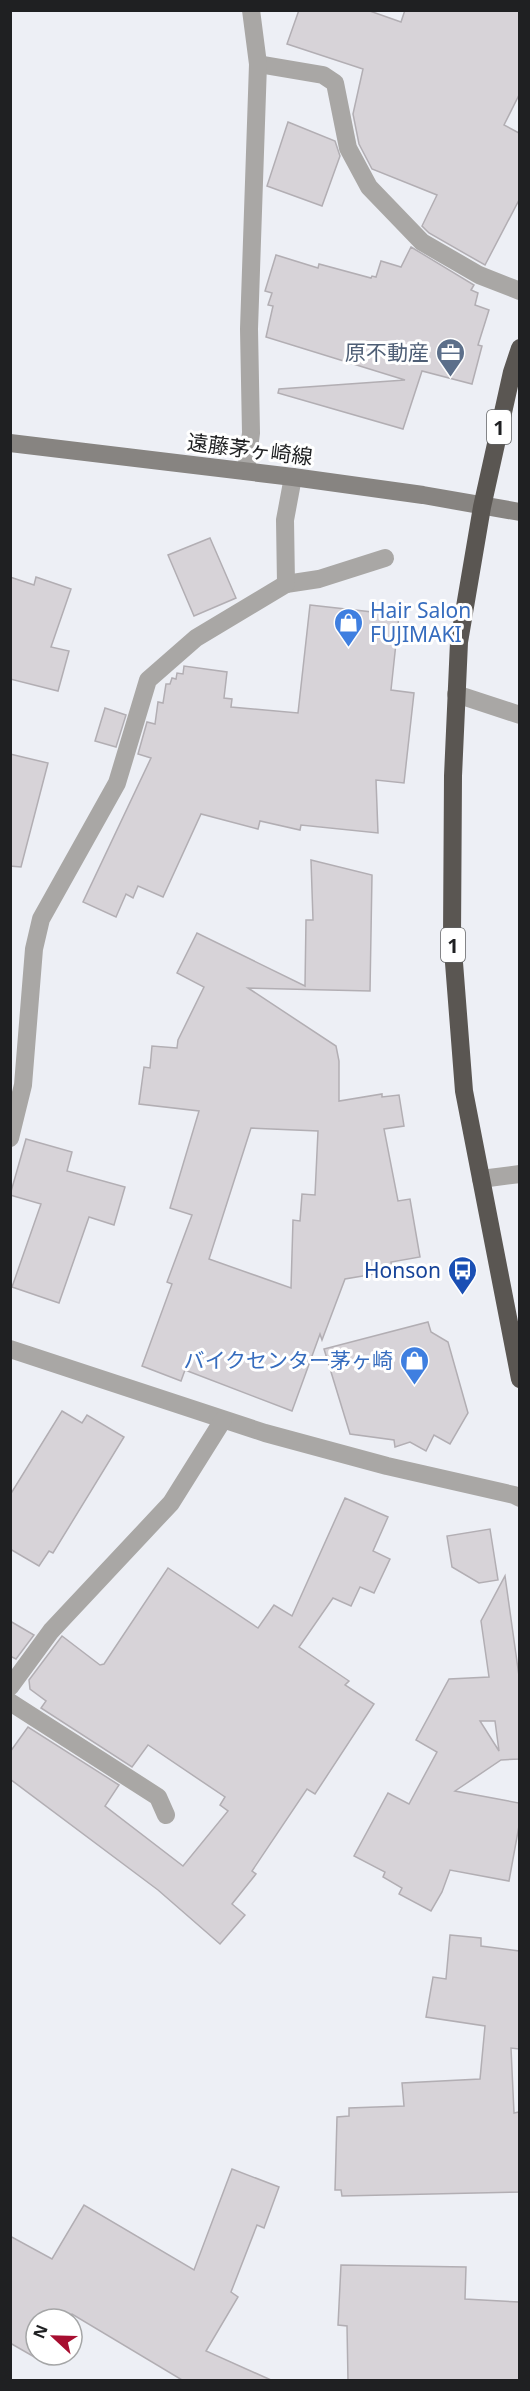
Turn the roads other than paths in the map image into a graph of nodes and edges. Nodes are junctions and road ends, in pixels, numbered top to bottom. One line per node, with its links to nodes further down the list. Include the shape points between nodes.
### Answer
1 (251, 10): 2 (street)
2 (258, 64): 3 (street, via 323,75 335,83 348,148 369,187 422,242 478,275); 6 (street, via 249,328 251,433)
3 (519, 291)
4 (519, 348): 8 (highway, 1)
5 (10, 443): 6 (main road, 遠藤茅ヶ崎線)
6 (246, 471): 7 (main road, 遠藤茅ヶ崎線)
7 (293, 477): 8 (main road, 遠藤茅ヶ崎線); 11 (street, via 285,520)
8 (482, 507): 9 (main road, 遠藤茅ヶ崎線); 12 (highway, 1, via 459,642)
9 (519, 512)
10 (385, 558): 11 (street, via 319,579)
11 (286, 584): 14 (street, via 196,638 148,680 117,783 41,919 34,949 23,1085)
12 (456, 694): 13 (street); 16 (highway, 1, via 452,937 464,1091)
13 (519, 716)
14 (12, 1127)
15 (519, 1174): 16 (street)
16 (481, 1179): 18 (highway, 1)
17 (10, 1349): 19 (street)
18 (519, 1379)
19 (223, 1420): 20 (street); 21 (street, via 171,1503 51,1632)
20 (519, 1498)
21 (10, 1688)
22 (10, 1702): 23 (street, via 158,1797)
23 (166, 1815)

